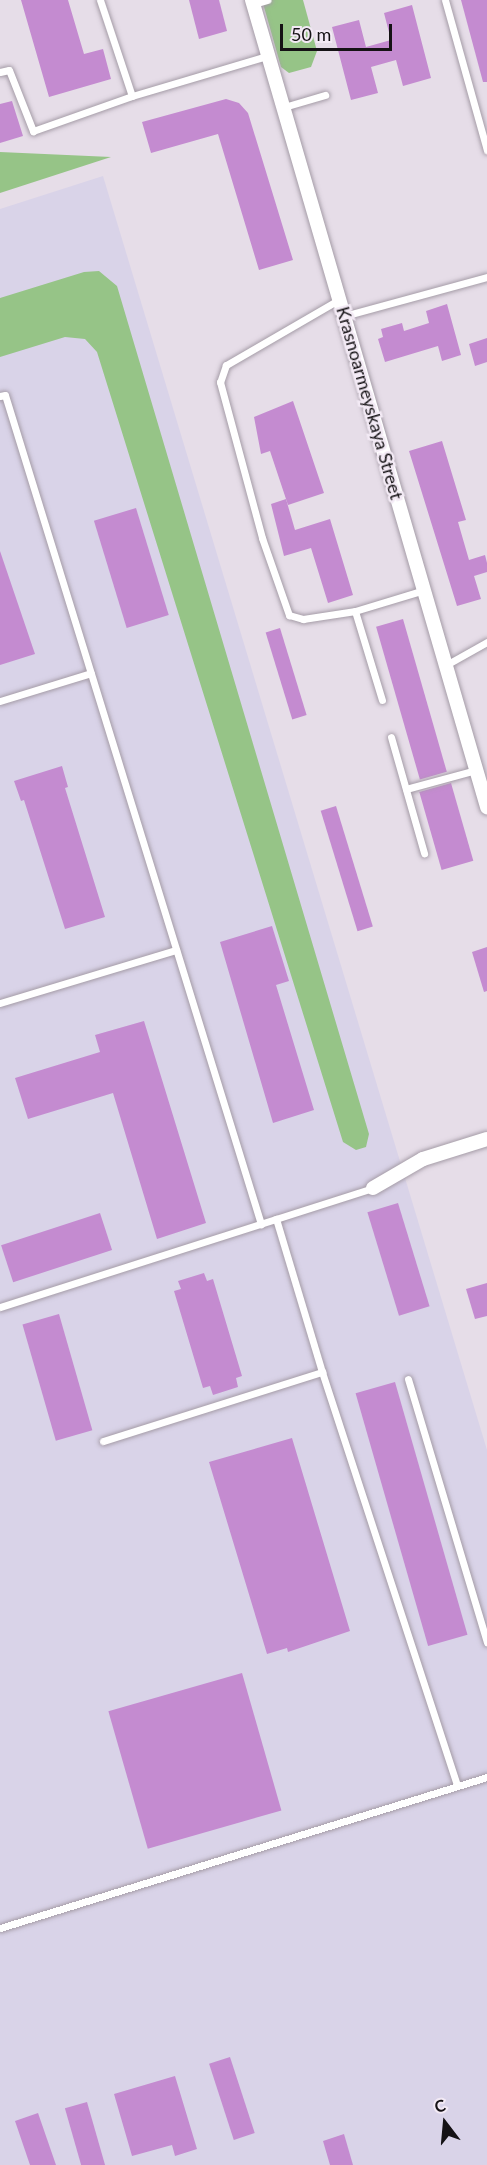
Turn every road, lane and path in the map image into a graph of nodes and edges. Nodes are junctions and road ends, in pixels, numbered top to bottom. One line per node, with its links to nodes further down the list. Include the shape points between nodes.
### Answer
1 (100, 0): 7 (lane)
2 (445, 0): 9 (lane)
3 (258, 1): 4 (street, Krasnoarmeyskaya Street)
4 (267, 56): 7 (lane); 8 (street, Krasnoarmeyskaya Street)
5 (0, 72): 7 (lane, via 9,70 33,131)
6 (326, 95): 8 (lane)
7 (132, 96)
8 (284, 107): 11 (street, Krasnoarmeyskaya Street)
9 (487, 150)
10 (487, 277): 12 (lane)
11 (340, 299): 12 (street, Krasnoarmeyskaya Street); 15 (lane, via 306,322 252,347 225,365 220,382 262,538 289,615 303,619)
12 (344, 316): 14 (street, Krasnoarmeyskaya Street)
13 (0, 396): 18 (lane, via 5,395)
14 (424, 590): 15 (lane); 17 (street, Krasnoarmeyskaya Street)
15 (355, 611): 19 (lane)
16 (487, 642): 17 (lane)
17 (446, 665): 22 (street, Krasnoarmeyskaya Street)
18 (91, 673): 20 (lane); 26 (lane)
19 (382, 700)
20 (0, 701)
21 (391, 737): 23 (lane)
22 (476, 770): 23 (lane); 24 (street, Krasnoarmeyskaya Street)
23 (406, 789): 25 (lane)
24 (487, 807)
25 (424, 853)
26 (176, 950): 27 (lane); 31 (lane)
27 (0, 1003)
28 (487, 1139): 29 (street, via 423,1159)
29 (373, 1188): 30 (lane)
30 (276, 1219): 31 (lane); 33 (lane)
31 (261, 1224): 32 (lane)
32 (0, 1307)
33 (322, 1372): 35 (lane); 38 (lane)
34 (408, 1379): 36 (lane)
35 (103, 1441)
36 (487, 1642)
37 (487, 1777): 38 (lane)
38 (457, 1786): 39 (lane)
39 (0, 1928)

